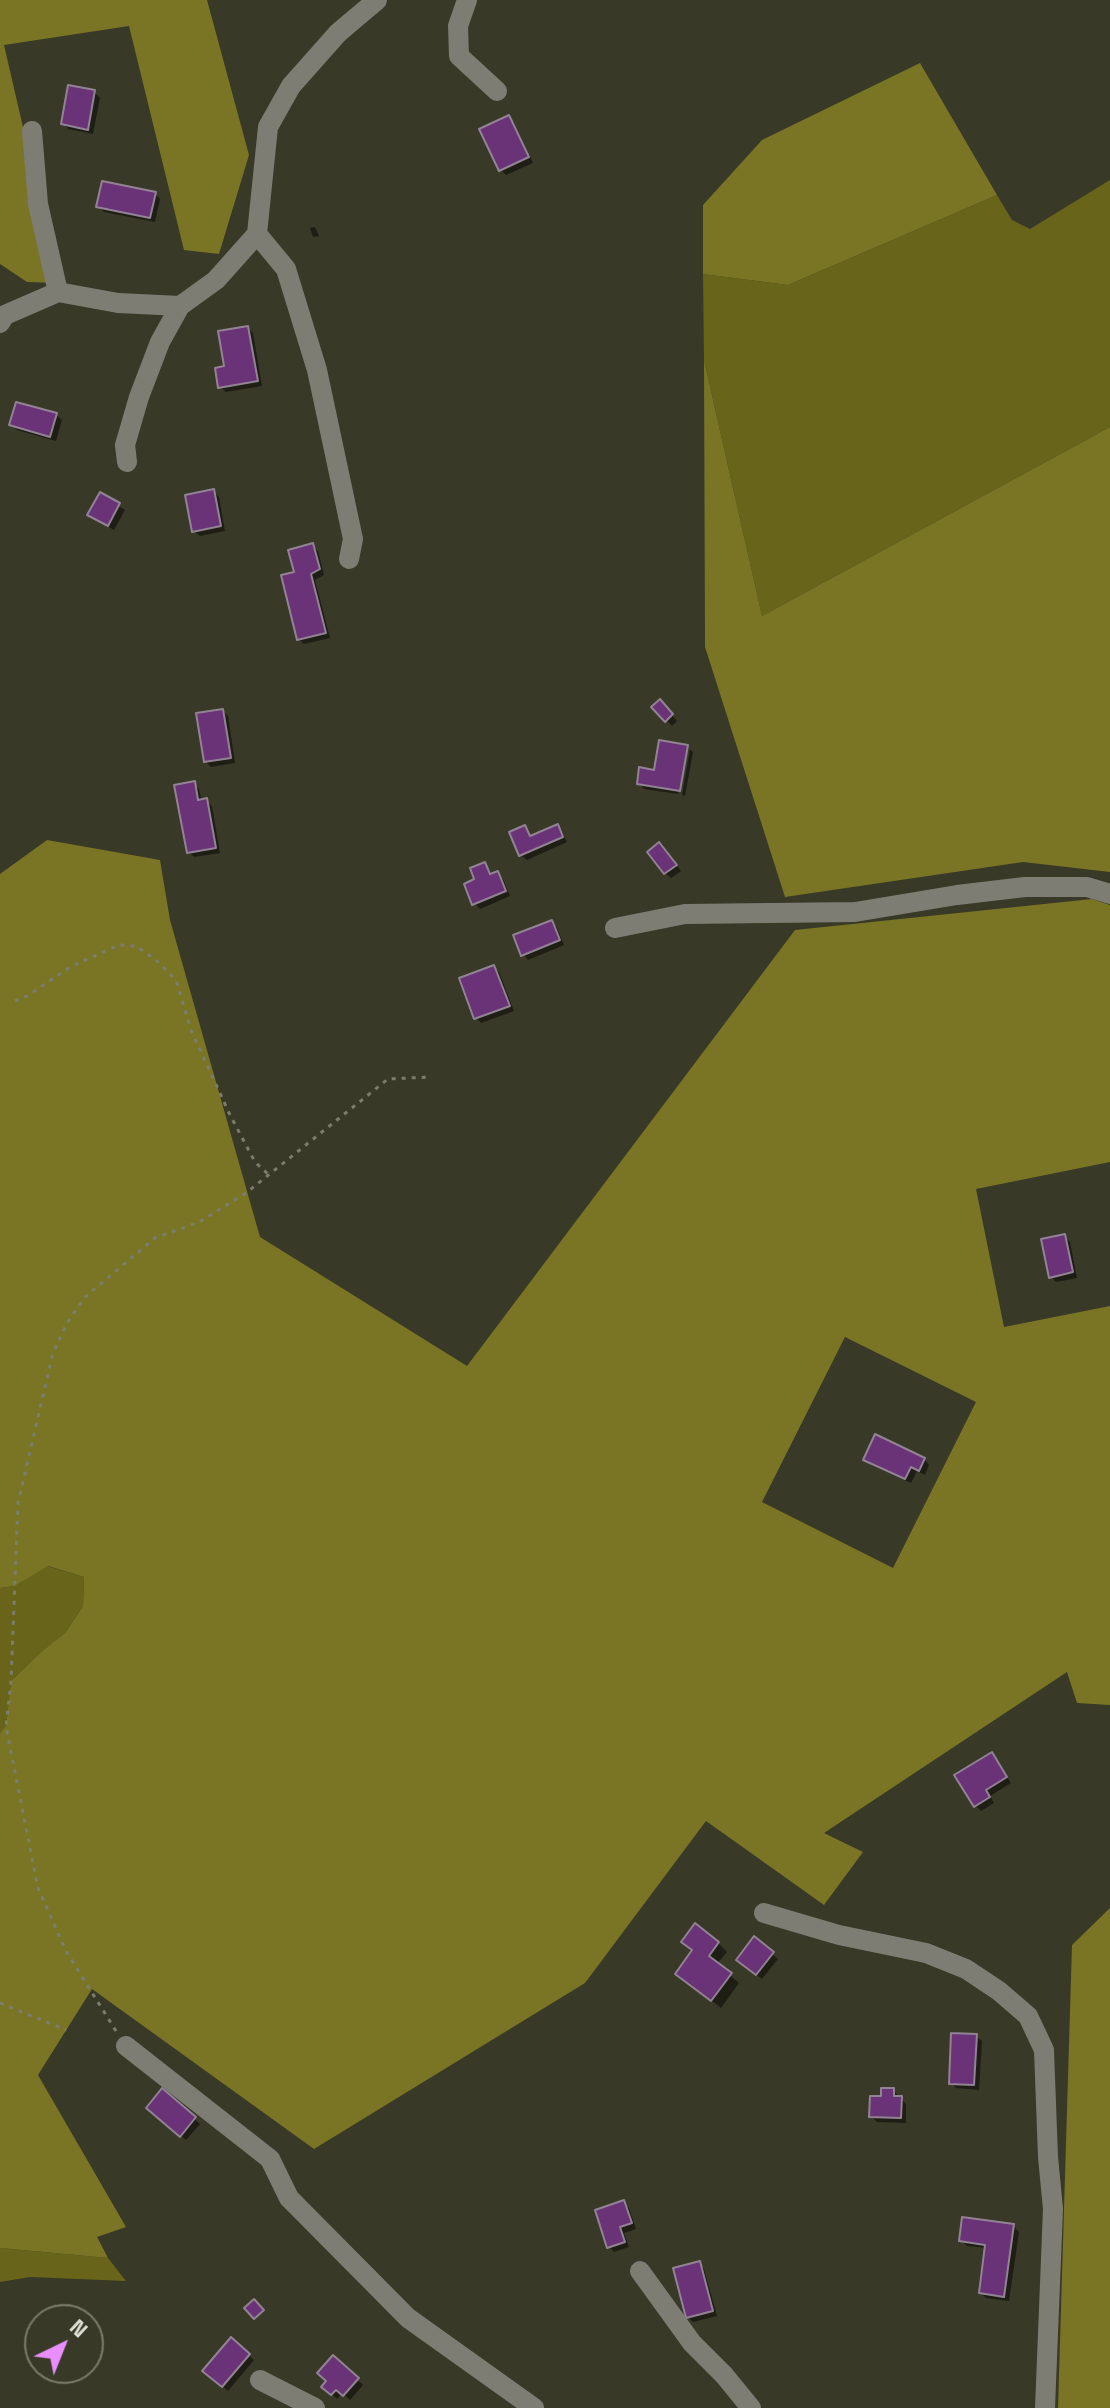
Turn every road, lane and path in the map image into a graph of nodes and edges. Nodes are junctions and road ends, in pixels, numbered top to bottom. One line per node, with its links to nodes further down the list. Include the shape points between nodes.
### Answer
1 (377, 0): 5 (street, via 313,60 268,127)
2 (467, 0): 3 (street, via 458,26 459,56)
3 (497, 91)
4 (32, 131): 6 (street, via 38,204)
5 (257, 234): 7 (street, via 216,280); 10 (street, via 286,269 317,370 353,539)
6 (58, 292): 7 (street, via 118,303); 8 (street, via 5,315)
7 (180, 306): 9 (street, via 139,397 125,445)
8 (0, 323)
9 (127, 462)
10 (349, 559)
11 (1110, 894): 12 (street, via 1087,887 1025,887 855,912 685,914)
12 (615, 928)
13 (15, 1001): 15 (path, via 119,945 136,946 155,959 176,980 191,1030 230,1115 255,1162)
14 (430, 1077): 15 (path, via 388,1079)
15 (269, 1175): 19 (path, via 199,1222 155,1238 85,1297 53,1353 18,1503 6,1727 16,1783 38,1888 66,1951)
16 (764, 1913): 25 (street, via 926,1953 966,1969 1028,2016 1044,2050 1053,2209)
17 (0, 2003): 18 (path)
18 (66, 2030)
19 (126, 2046): 23 (street, via 270,2159 289,2198 408,2318)
20 (640, 2271): 24 (street, via 692,2343)
21 (260, 2380): 22 (street)
22 (315, 2408)
23 (534, 2408)
24 (751, 2408)
25 (1045, 2408)

